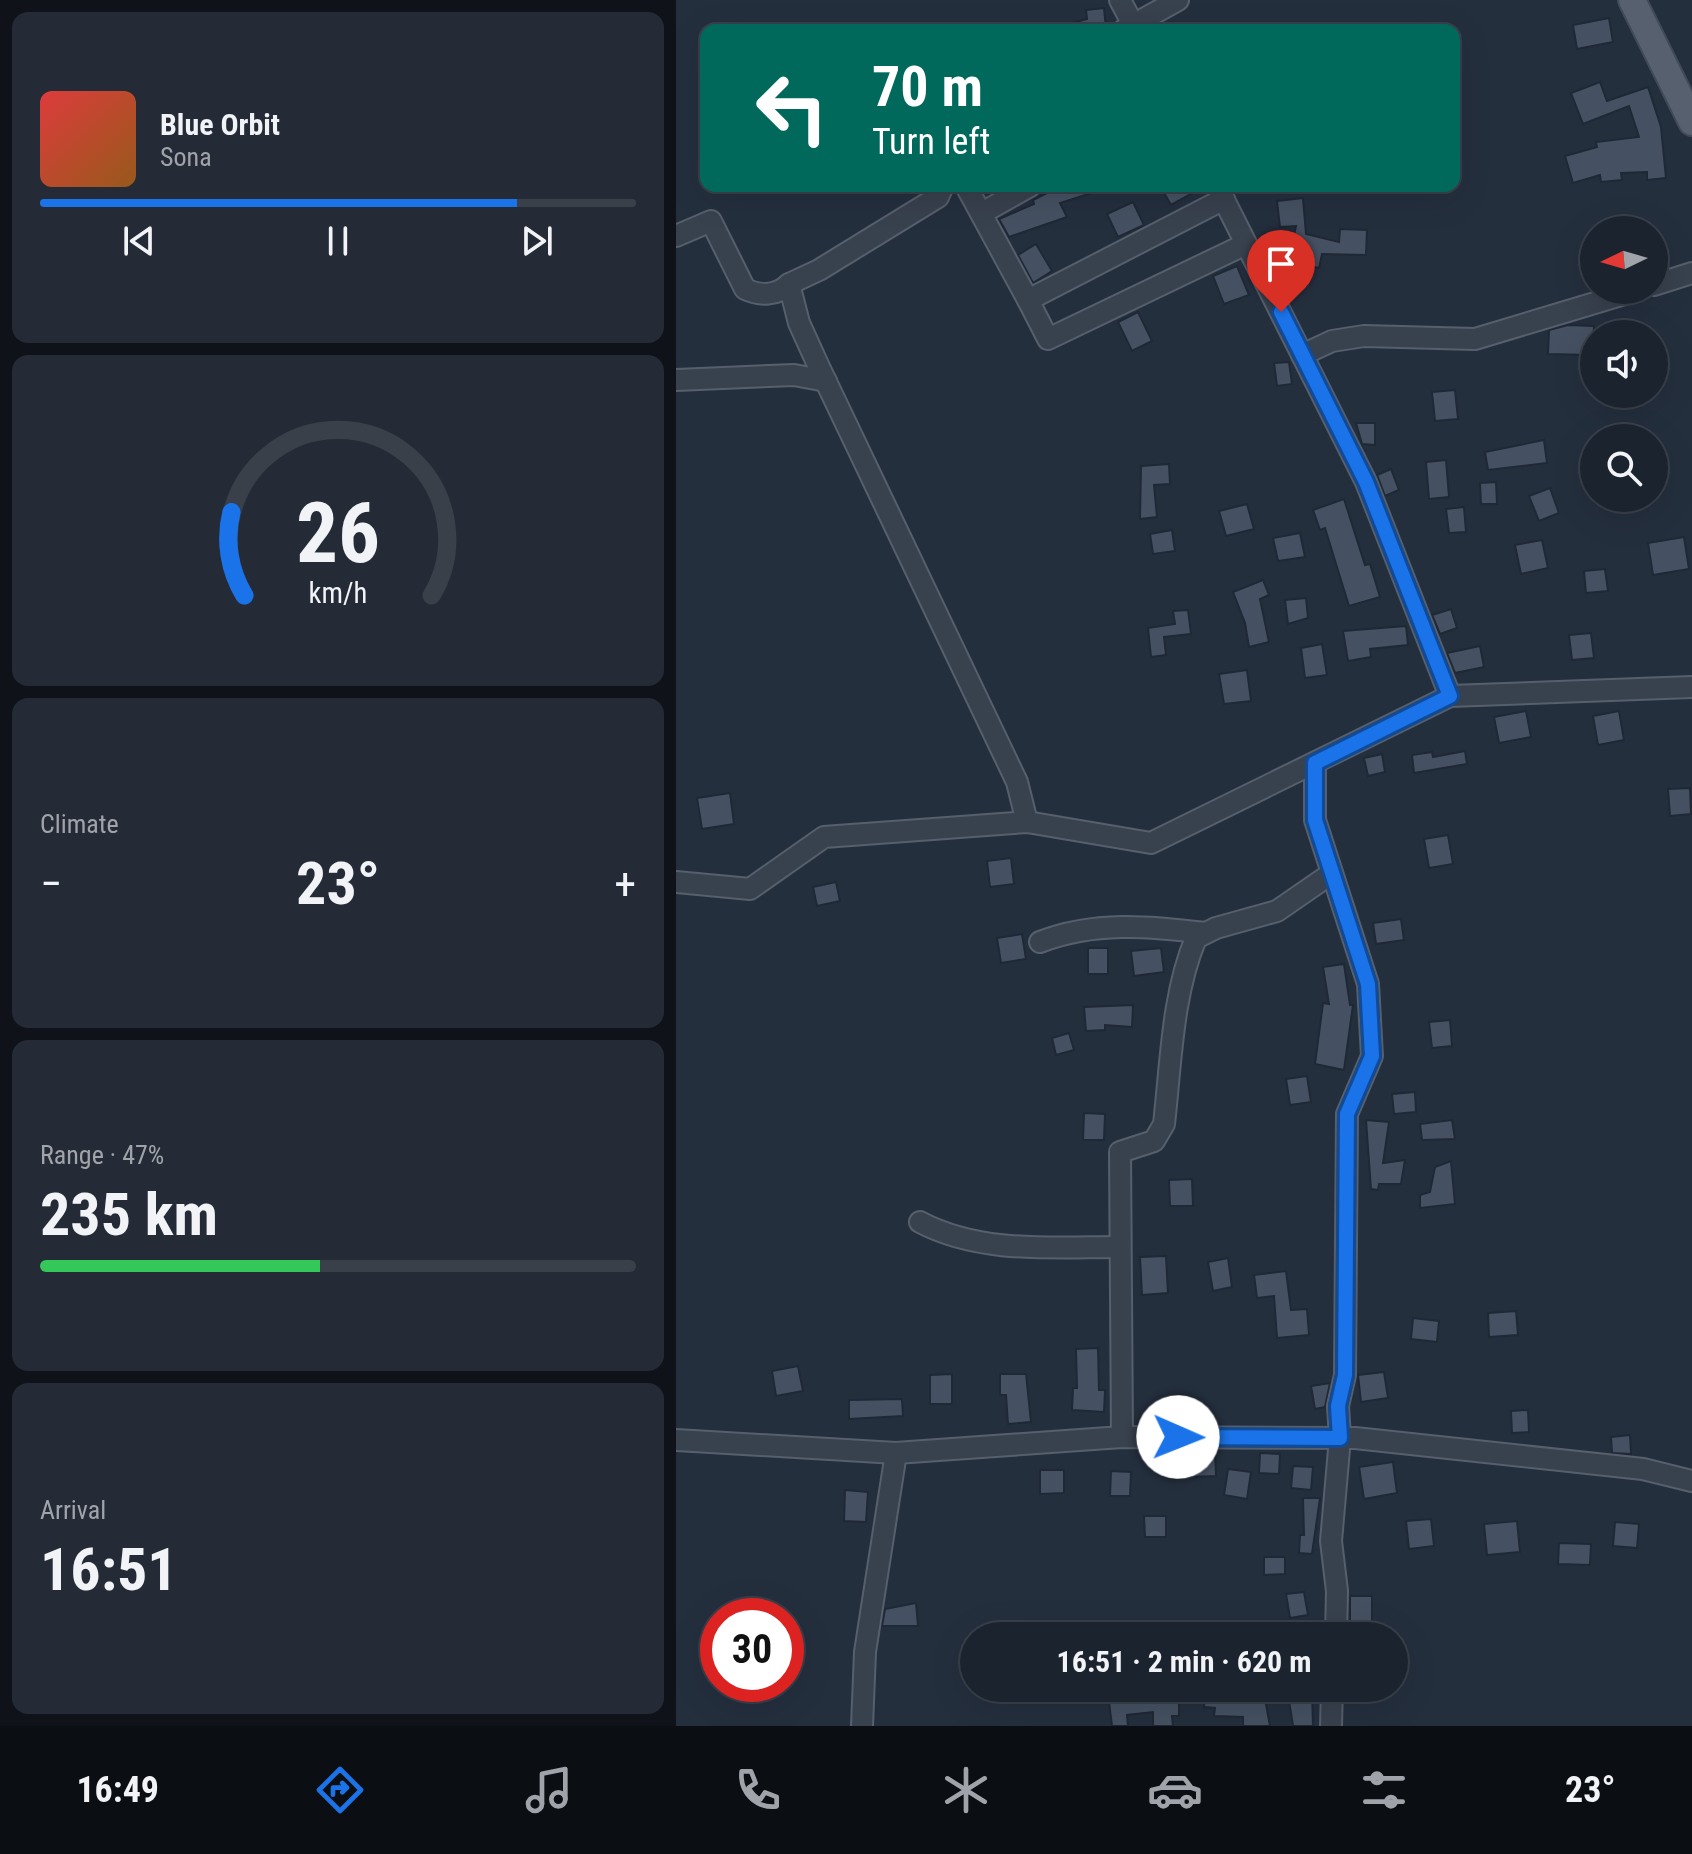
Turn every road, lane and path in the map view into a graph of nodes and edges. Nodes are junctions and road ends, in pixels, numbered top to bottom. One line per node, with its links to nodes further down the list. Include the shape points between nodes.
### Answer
1 (1120, 0): 4 (street)
2 (1178, 0): 5 (street)
3 (1632, 0): 6 (main road)
4 (1129, 24)
5 (1138, 24)
6 (1692, 122)
7 (940, 192): 16 (street)
8 (970, 192): 11 (street)
9 (1019, 192): 11 (street)
10 (1221, 193): 13 (street); 17 (street)
11 (982, 213): 17 (street)
12 (676, 236): 16 (street, via 711,221 745,289 766,294)
13 (1246, 244): 17 (street, via 1048,339); 19 (street)
14 (1692, 273): 15 (street)
15 (1668, 281)
16 (789, 284): 21 (street, via 799,323)
17 (1028, 300)
18 (1591, 304): 19 (street, via 1475,339 1364,336 1332,341)
19 (1302, 355): 23 (street, via 1366,482)
20 (676, 380): 21 (street, via 794,375)
21 (826, 381): 25 (street, via 1017,782)
22 (1692, 687): 23 (street)
23 (1450, 696): 24 (street)
24 (1315, 763): 25 (street, via 1151,843); 26 (street, via 1315,820)
25 (1027, 822): 27 (street, via 824,837 750,889)
26 (1332, 873): 28 (street, via 1277,911); 33 (street, via 1368,984 1372,1056 1347,1114)
27 (676, 882)
28 (1205, 933): 29 (street, via 1074,929); 31 (street, via 1196,938 1180,994 1164,1124 1154,1141 1120,1152)
29 (1040, 942)
30 (920, 1222): 31 (street, via 949,1238 1024,1247)
31 (1120, 1247): 32 (street)
32 (1122, 1437): 33 (street); 35 (street)
33 (1340, 1438): 36 (street, via 1643,1469); 37 (street, via 1331,1541)
34 (676, 1440): 35 (street)
35 (896, 1453): 39 (street, via 865,1652)
36 (1692, 1481)
37 (1336, 1622)
38 (1332, 1702): 40 (street)
39 (862, 1726)
40 (1331, 1726)

